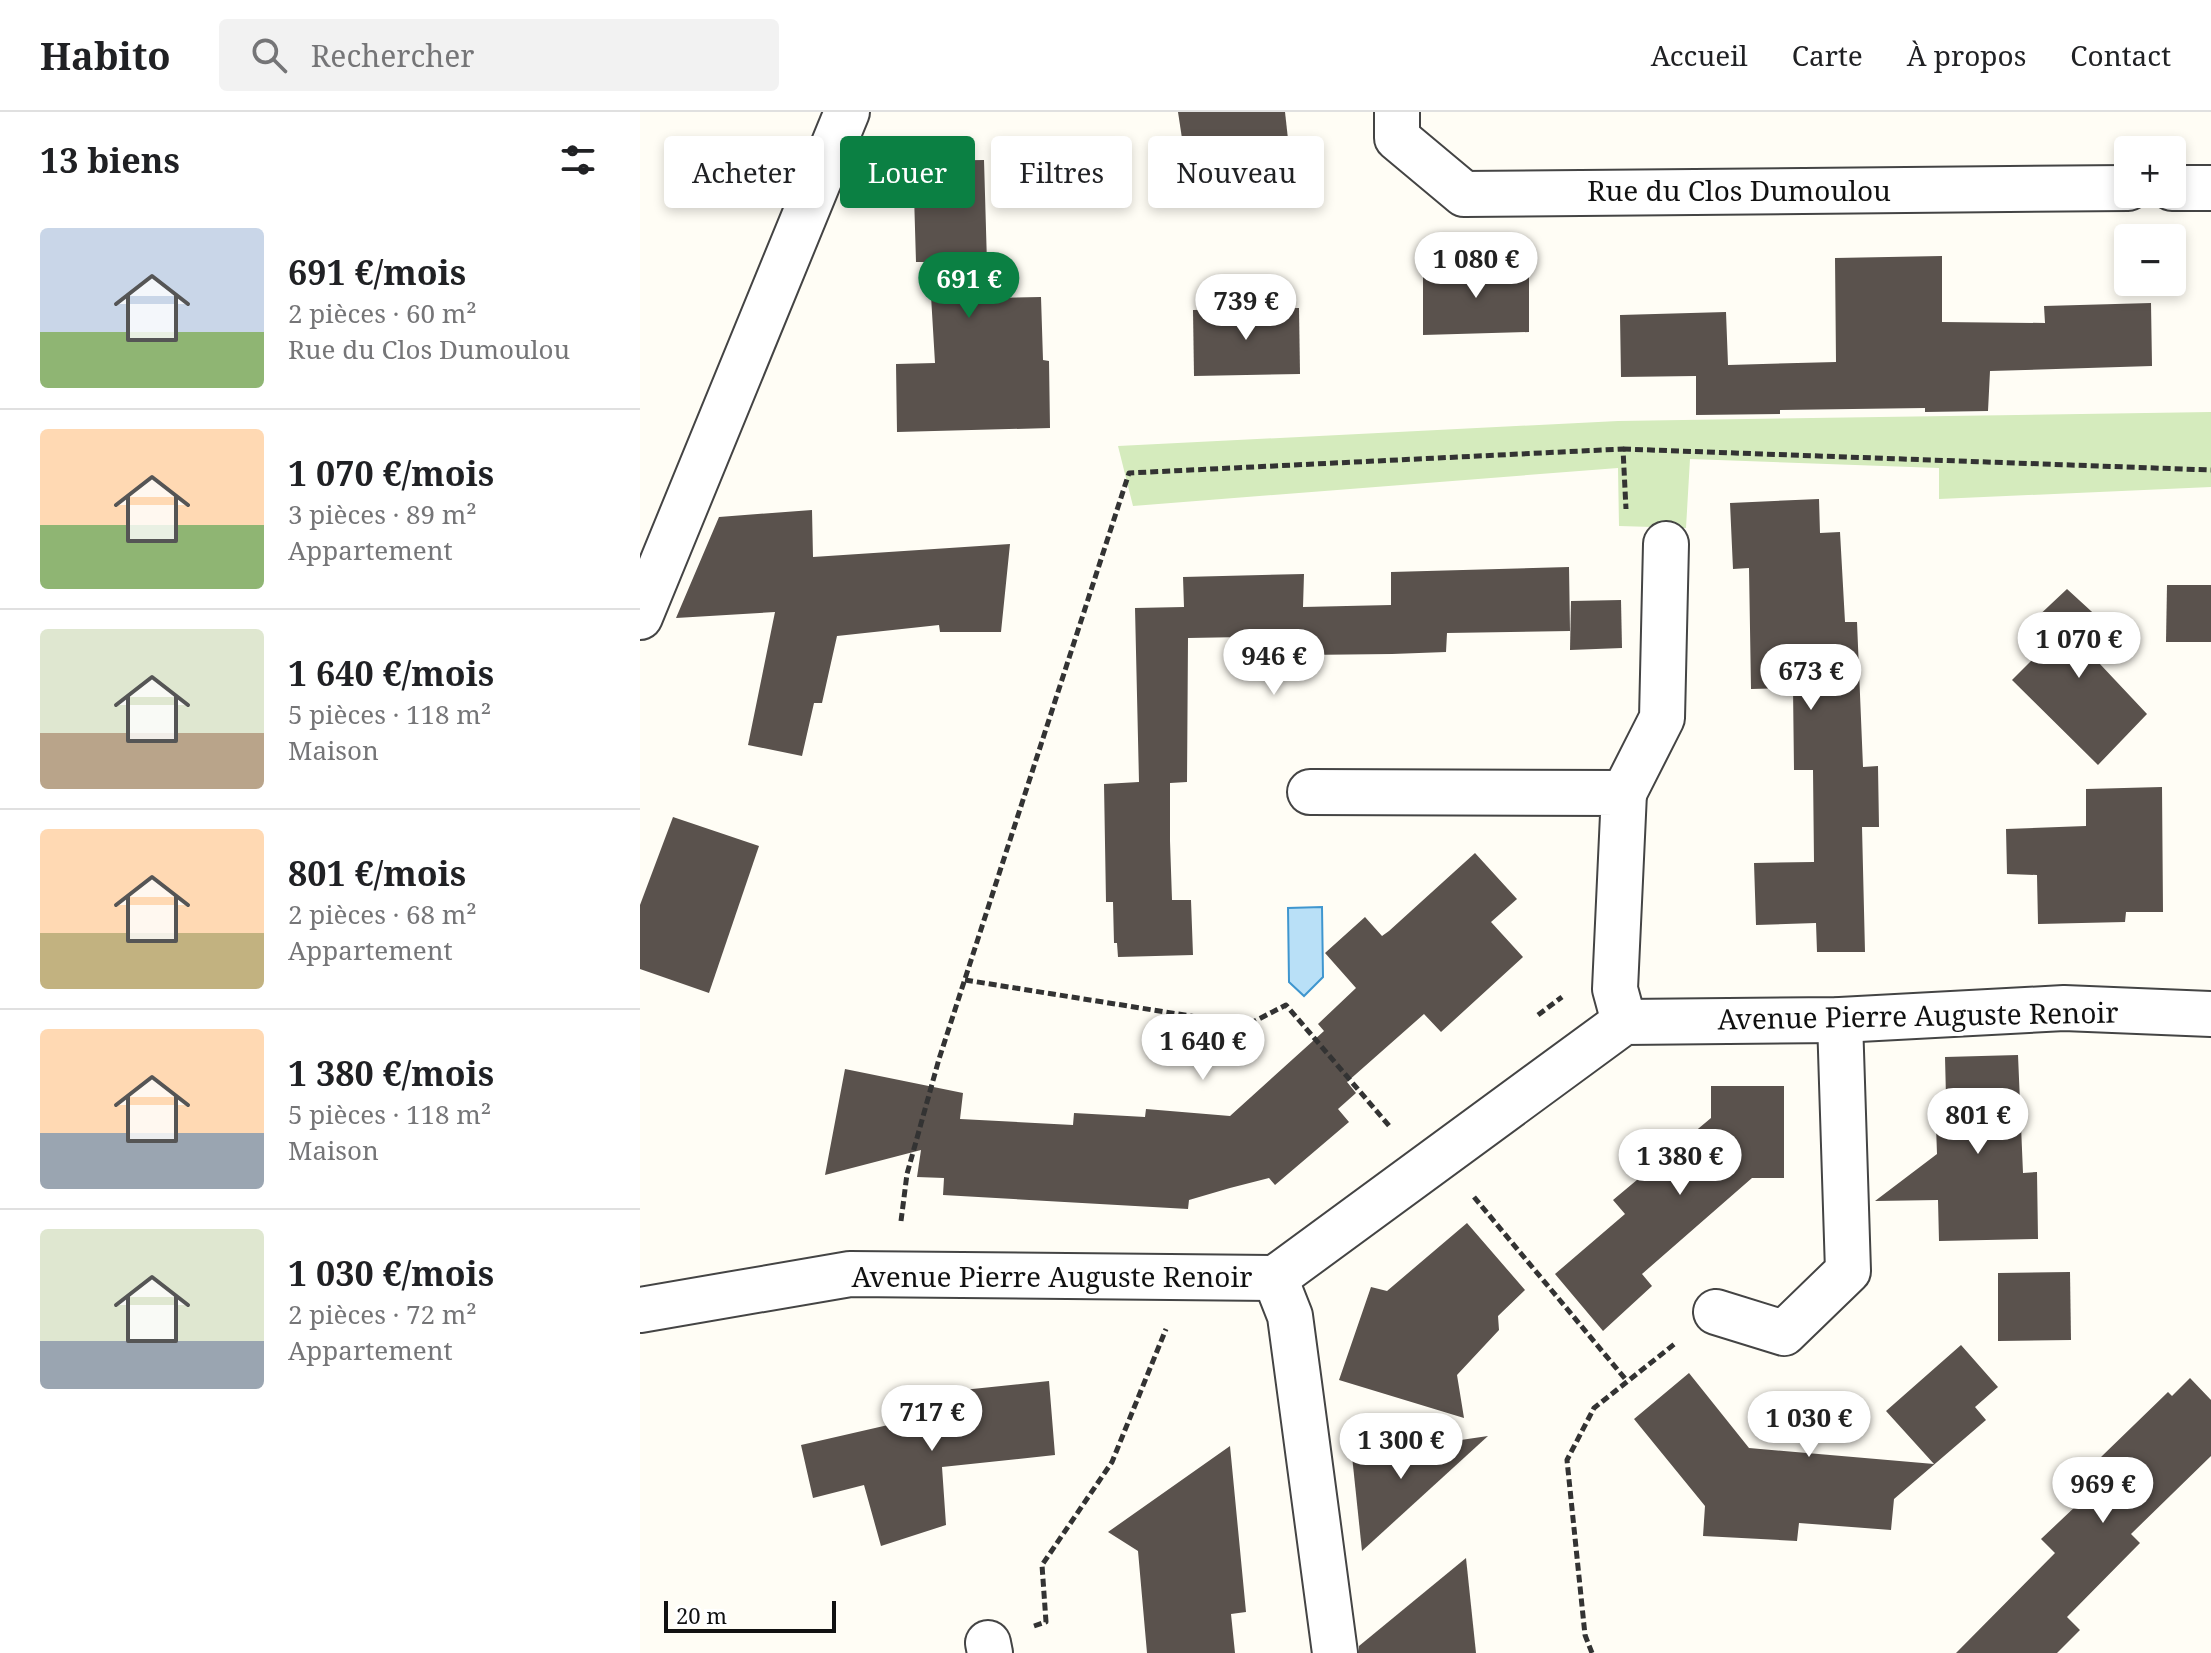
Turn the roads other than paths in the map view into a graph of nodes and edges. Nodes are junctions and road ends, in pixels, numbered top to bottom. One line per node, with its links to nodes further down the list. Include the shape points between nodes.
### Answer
1 (847, 112): 7 (street)
2 (1397, 112): 3 (street, Rue du Clos Dumoulou, via 1397,138 1464,194)
3 (2114, 188)
4 (2186, 188): 5 (street)
5 (2211, 188)
6 (1666, 544): 9 (street, via 1662,718)
7 (640, 617)
8 (1310, 792): 9 (street)
9 (1624, 793): 12 (street, via 1615,989)
10 (2211, 1014): 11 (street, Avenue Pierre Auguste Renoir, via 2064,1008)
11 (1840, 1020): 12 (street, Avenue Pierre Auguste Renoir); 15 (street, via 1848,1271 1784,1333)
12 (1624, 1022): 13 (street, Avenue Pierre Auguste Renoir)
13 (1275, 1278): 14 (street, Avenue Pierre Auguste Renoir, via 850,1274); 16 (street, via 1290,1316)
14 (640, 1310)
15 (1716, 1312)
16 (1335, 1653)

